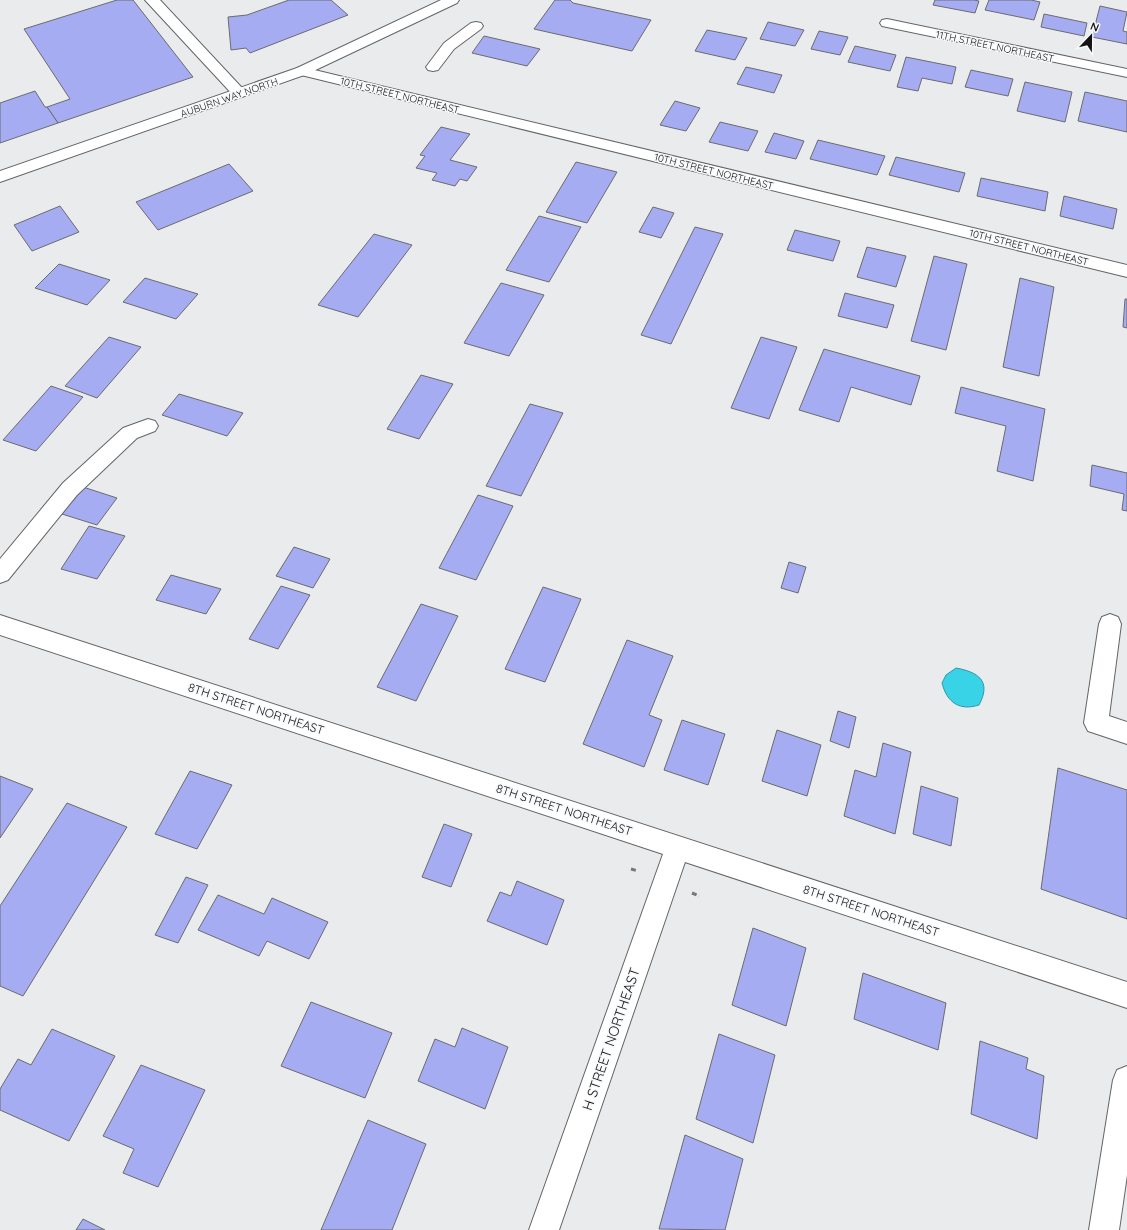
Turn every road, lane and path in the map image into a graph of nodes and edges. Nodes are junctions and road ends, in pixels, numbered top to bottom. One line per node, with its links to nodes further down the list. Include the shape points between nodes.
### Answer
1 (152, 0): 8 (street)
2 (452, 0): 6 (street, AUBURN WAY NORTH)
3 (887, 23): 7 (street, 11TH STREET NORTHEAST)
4 (476, 26): 5 (street, via 449,46)
5 (434, 67)
6 (302, 71): 8 (street, AUBURN WAY NORTH); 10 (street, 10TH STREET NORTHEAST)
7 (1127, 73)
8 (239, 93): 9 (street, AUBURN WAY NORTH)
9 (0, 177)
10 (1127, 271)
11 (148, 426): 12 (street, via 130,433 70,489)
12 (0, 574)
13 (1110, 624): 15 (street, via 1096,723)
14 (0, 625): 16 (street, 8TH STREET NORTHEAST)
15 (1127, 733)
16 (678, 847): 21 (street, 8TH STREET NORTHEAST); 23 (street, H STREET NORTHEAST)
17 (631, 869): 18 (path)
18 (638, 872)
19 (689, 892): 20 (path)
20 (699, 896)
21 (1127, 995)
22 (1127, 1080): 24 (street)
23 (544, 1230)
24 (1104, 1230)

